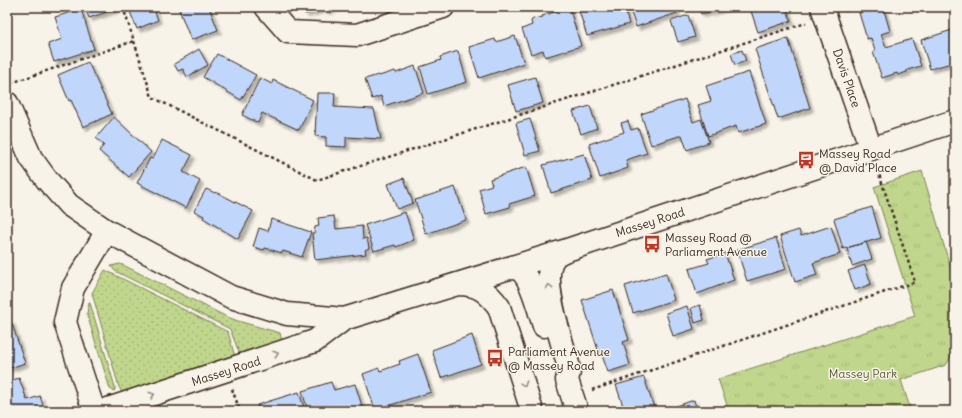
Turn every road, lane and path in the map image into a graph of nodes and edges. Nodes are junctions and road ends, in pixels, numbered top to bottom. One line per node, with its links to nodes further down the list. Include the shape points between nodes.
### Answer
1 (123, 7): 6 (path)
2 (266, 7): 3 (street, via 288,32 357,35)
3 (443, 7)
4 (856, 7): 5 (path)
5 (824, 12): 6 (path, via 317,180 152,97); 10 (street, Davis Place)
6 (134, 41): 7 (path)
7 (7, 84)
8 (7, 103): 11 (street, Massey Road, via 31,158 47,180 69,205)
9 (955, 121): 10 (street, Massey Road)
10 (871, 149): 12 (street, Massey Road); 17 (path, via 915,282)
11 (107, 231): 16 (street, Massey Road, via 231,297 287,314); 18 (street, via 73,288 66,322)
12 (564, 251): 13 (street, Massey Road); 17 (street, one-way to 12, via 568,364 552,305 549,277 549,269 554,258)
13 (505, 269): 14 (street, Massey Road); 15 (street, via 496,285); 17 (street, via 521,270 525,275 536,300 559,371)
14 (457, 284): 15 (street, via 481,288); 16 (street, Massey Road)
15 (499, 307): 20 (street, one-way to 20)
16 (344, 318): 19 (street, Massey Road, one-way to 16, via 315,340)
17 (572, 396)
18 (94, 411)
19 (102, 411)
20 (532, 411)

